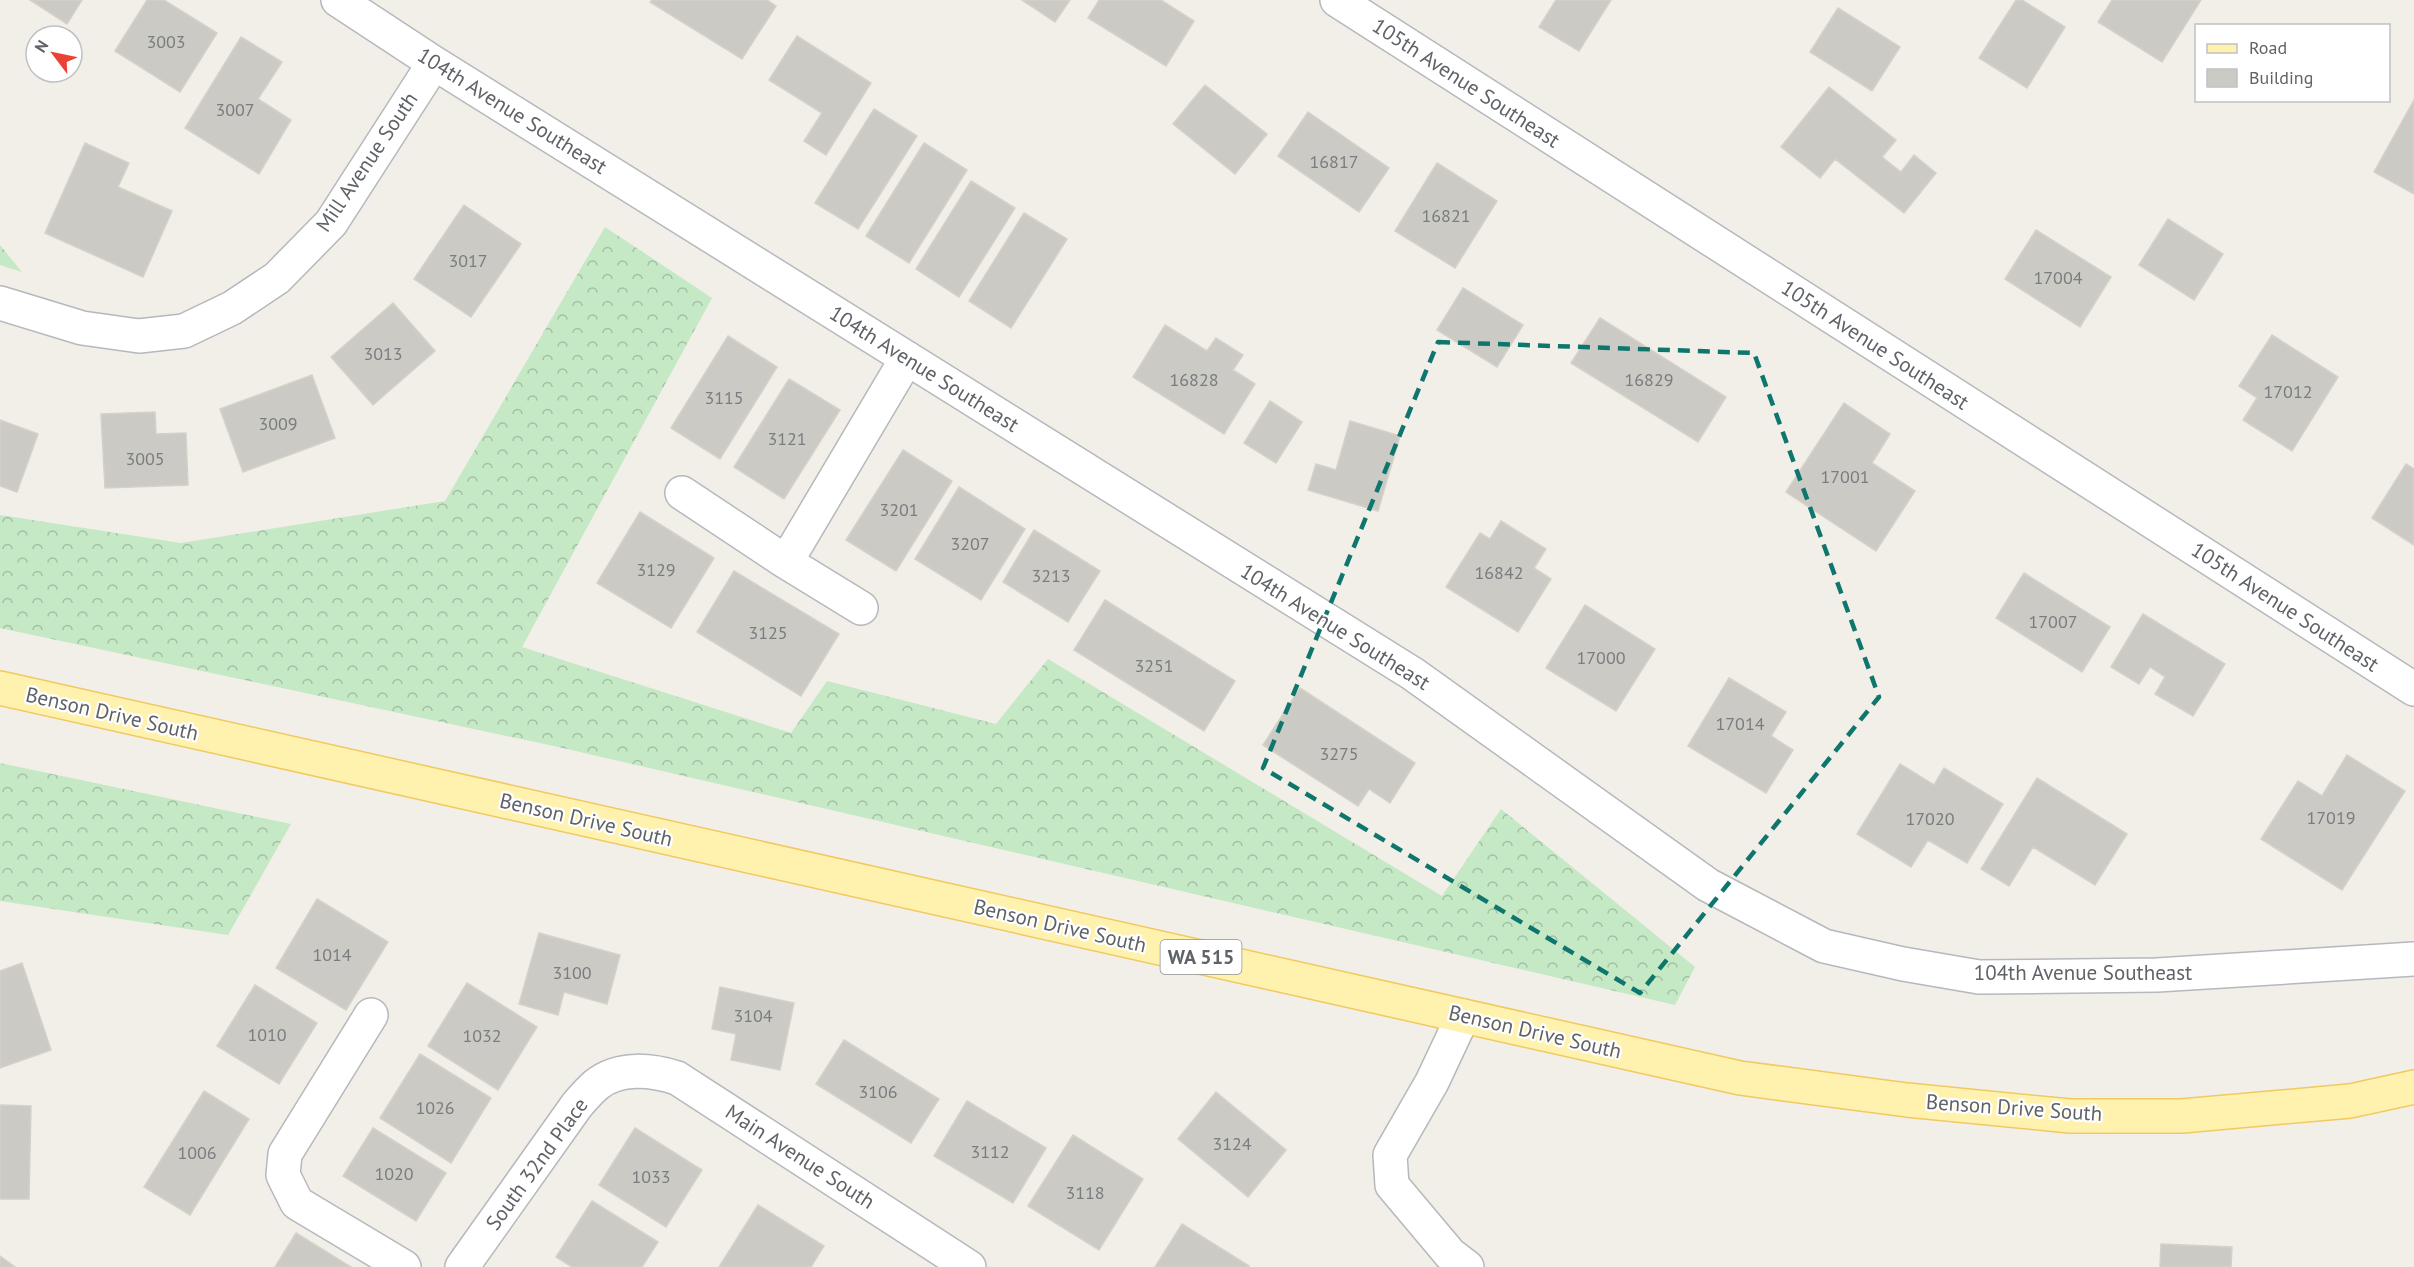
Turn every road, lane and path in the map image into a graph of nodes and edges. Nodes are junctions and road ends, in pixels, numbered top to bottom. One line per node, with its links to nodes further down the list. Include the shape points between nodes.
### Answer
1 (338, 0): 3 (street, 104th Avenue Southeast)
2 (1337, 0): 10 (street, 105th Avenue Southeast)
3 (434, 63): 4 (street, Mill Avenue South, via 331,223 277,278 232,308 184,331 139,336 82,328); 5 (street, 104th Avenue Southeast)
4 (0, 303)
5 (907, 358): 7 (street); 11 (street, 104th Avenue Southeast, via 1413,674 1708,885 1824,946 1979,976 2157,975)
6 (682, 493): 7 (street)
7 (786, 562): 8 (street)
8 (861, 608)
9 (0, 688): 13 (main road, Benson Drive South / WA 515)
10 (2414, 689)
11 (2414, 959)
12 (371, 1015): 16 (street, via 285,1154 283,1175 297,1203)
13 (1463, 1016): 15 (main road, Benson Drive South / WA 515, via 1740,1078 2070,1116 2182,1116 2350,1101); 19 (street, via 1432,1082 1390,1155 1392,1185 1450,1254)
14 (623, 1072): 17 (street, South 32nd Place, via 598,1083 577,1105); 18 (street, Main Avenue South, via 653,1071 677,1078)
15 (2414, 1087)
16 (404, 1267)
17 (462, 1267)
18 (969, 1267)
19 (1467, 1267)

